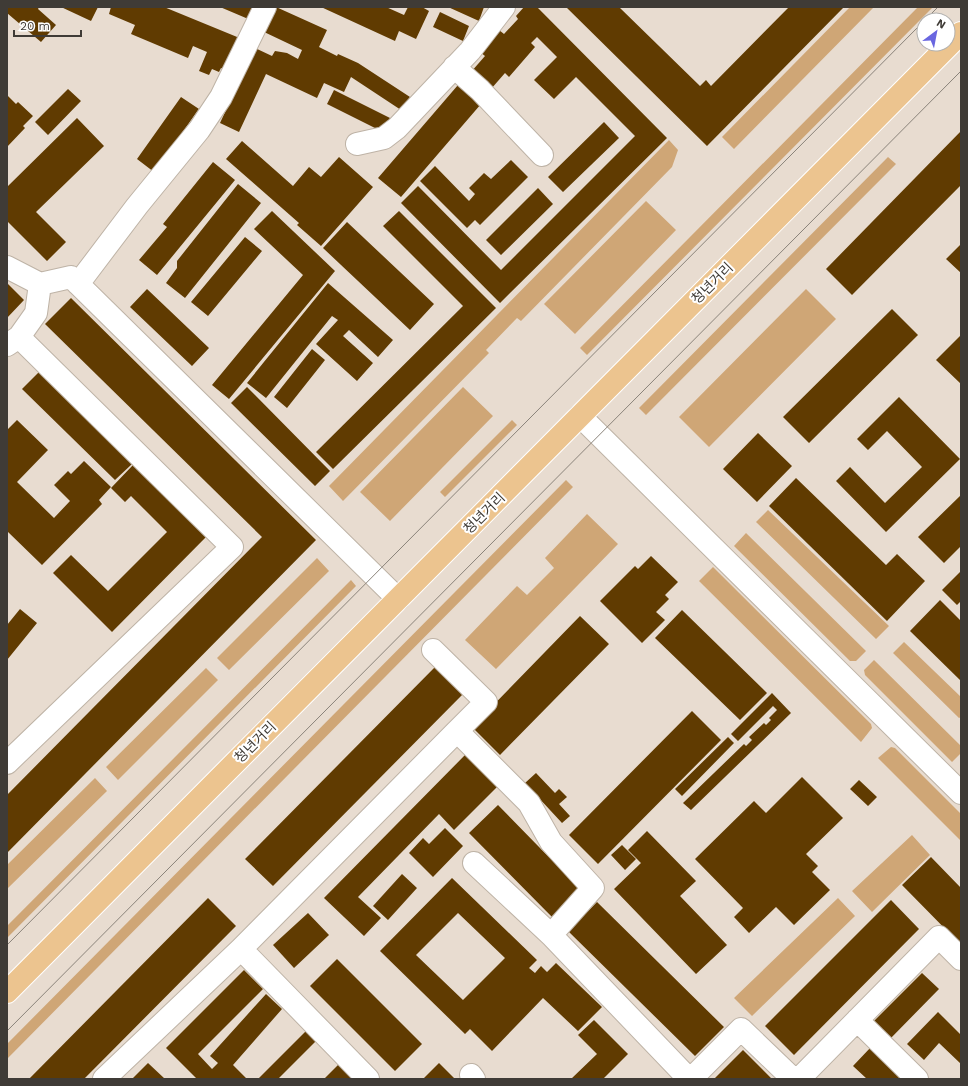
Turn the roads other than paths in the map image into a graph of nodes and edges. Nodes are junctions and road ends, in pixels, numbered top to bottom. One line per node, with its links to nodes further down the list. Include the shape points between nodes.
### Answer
1 (266, 7): 9 (street, via 221,97 199,130)
2 (504, 7): 4 (street, via 470,51)
3 (961, 33): 11 (main road, 청년거리)
4 (454, 67): 5 (street, via 397,128 384,138); 6 (street, via 480,90)
5 (357, 144)
6 (542, 155)
7 (7, 267): 8 (street)
8 (40, 284): 9 (street, via 71,278); 10 (street, via 36,313)
9 (78, 284): 12 (street)
10 (13, 341): 15 (street, via 232,547)
11 (580, 416): 12 (main road, 청년거리); 16 (street)
12 (398, 599): 21 (main road, 청년거리)
13 (433, 650): 14 (street, via 486,702)
14 (457, 731): 18 (street, via 530,803 551,842 593,888); 19 (street)
15 (7, 763)
16 (961, 793)
17 (474, 863): 18 (street)
18 (551, 935): 25 (street)
19 (241, 949): 23 (street); 24 (street)
20 (961, 959): 22 (street, via 939,937)
21 (7, 992)
22 (857, 1020): 27 (street); 28 (street)
23 (104, 1079)
24 (368, 1079)
25 (690, 1079): 26 (street, via 741,1029)
26 (793, 1079)
27 (799, 1079)
28 (917, 1079)

